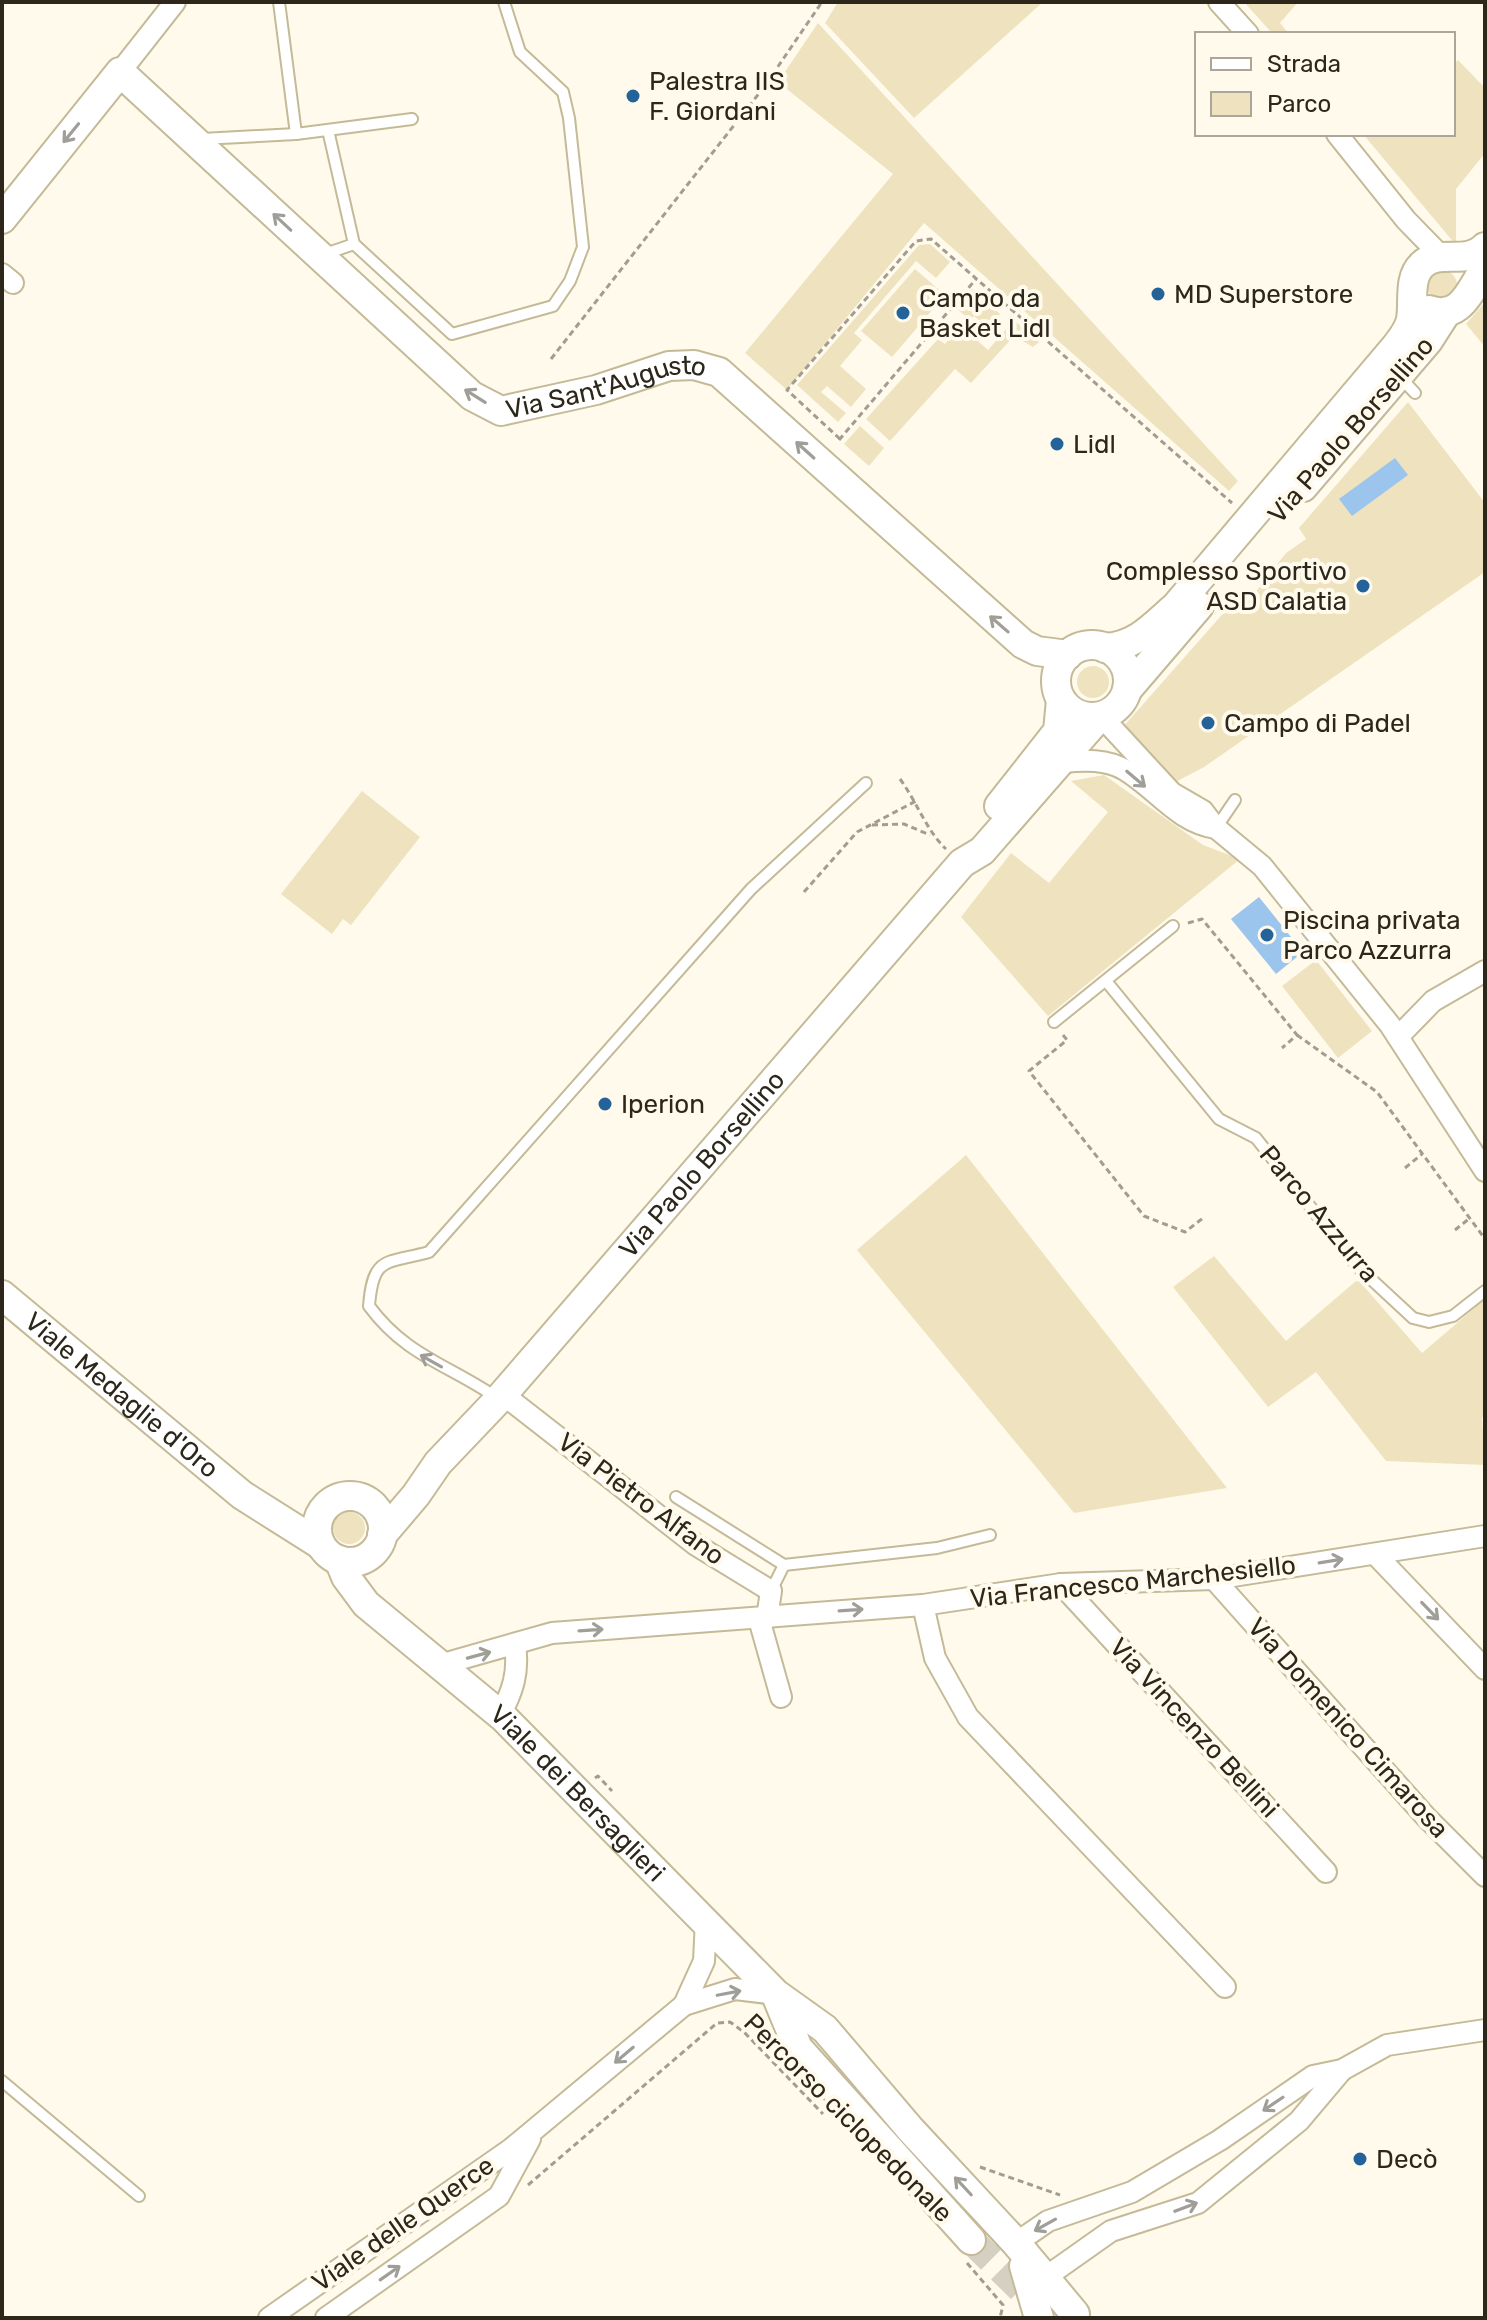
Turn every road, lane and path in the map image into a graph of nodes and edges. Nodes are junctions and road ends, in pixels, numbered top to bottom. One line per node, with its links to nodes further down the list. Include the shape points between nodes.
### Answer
1 (175, 2): 7 (street)
2 (279, 2): 10 (lane)
3 (504, 2): 15 (lane, via 520,52 563,92 583,247 570,281 553,306 452,334)
4 (822, 2): 21 (path, via 764,87)
5 (1219, 2): 6 (street)
6 (1246, 32)
7 (120, 72): 12 (main road, Via Sant'Augusto); 13 (main road, one-way to 13)
8 (412, 119): 9 (lane)
9 (328, 130): 10 (lane); 15 (lane)
10 (296, 134): 12 (lane)
11 (1339, 136): 14 (street)
12 (192, 139): 16 (main road, Via Sant'Augusto, one-way to 12)
13 (2, 219)
14 (1406, 220): 17 (street); 19 (street)
15 (354, 244): 16 (lane)
16 (318, 256): 23 (main road, Via Sant'Augusto, one-way to 16, via 719,372 694,365 669,366 596,390 501,411 472,396)
17 (1467, 257): 19 (main road, via 1424,262); 20 (main road, via 1469,278)
18 (976, 279): 22 (path); 22 (path, via 931,239 916,241 787,390); 24 (path)
19 (1414, 283): 20 (main road, via 1428,310); 24 (main road, Via Paolo Borsellino, via 1405,334)
20 (1457, 305): 27 (main road, Via Paolo Borsellino, via 1407,384)
21 (551, 359)
22 (840, 439): 23 (path)
23 (819, 463): 26 (main road, Via Sant'Augusto, one-way to 23, via 1023,644)
24 (1250, 520): 25 (main road, Via Paolo Borsellino, via 1176,606 1139,640)
25 (1105, 648): 26 (main road, via 1089,646); 27 (main road, via 1122,661)
26 (1068, 655): 28 (main road, via 1057,671)
27 (1127, 690): 29 (main road, via 1118,707)
28 (1061, 700): 29 (main road, via 1077,714); 38 (main road, Via Paolo Borsellino, via 1058,731 970,841)
29 (1100, 716): 30 (main road, Via Paolo Borsellino); 36 (street, via 1172,793 1203,811)
30 (1063, 762): 36 (street, one-way to 36, via 1105,762 1126,770 1197,825); 38 (main road, Via Paolo Borsellino, via 982,851)
31 (900, 779): 34 (path)
32 (866, 783): 56 (lane, one-way to 32, via 428,1361 385,1329 369,1306 371,1279 382,1263 429,1252 751,889)
33 (1235, 800): 36 (lane)
34 (916, 801): 35 (path); 37 (path)
35 (868, 825): 37 (path, via 904,824); 39 (path)
36 (1216, 828): 45 (street, via 1262,866)
37 (933, 837): 38 (path)
38 (962, 863): 56 (main road, Via Paolo Borsellino)
39 (804, 892)
40 (1173, 926): 42 (lane); 44 (path, via 1202,919)
41 (1485, 971): 45 (street, via 1433,1001)
42 (1106, 981): 43 (lane); 54 (lane, Parco Azzurra, via 1219,1119 1256,1138 1358,1267 1413,1318 1429,1322 1453,1316)
43 (1054, 1022): 50 (path, via 1067,1040 1029,1071 1144,1216 1185,1232)
44 (1297, 1035): 46 (path); 47 (path, via 1377,1092)
45 (1398, 1037): 49 (street)
46 (1282, 1048)
47 (1422, 1154): 48 (path); 51 (path)
48 (1405, 1168)
49 (1485, 1171)
50 (1203, 1218)
51 (1470, 1218): 52 (path); 53 (path)
52 (1455, 1230)
53 (1485, 1239)
54 (1485, 1291)
55 (2, 1295): 58 (main road, Viale Medaglie d'Oro)
56 (506, 1401): 57 (main road, Via Paolo Borsellino); 69 (street, Via Pietro Alfano, via 696,1545)
57 (438, 1463): 60 (main road, Via Paolo Borsellino, via 405,1485); 61 (main road, Via Paolo Borsellino)
58 (242, 1495): 64 (main road, Viale Medaglie d'Oro); 70 (main road, Viale Medaglie d'Oro, via 270,1525)
59 (676, 1497): 66 (lane, Via Pietro Alfano)
60 (367, 1500): 61 (main road, via 380,1515); 64 (main road, via 346,1496 327,1505 317,1524)
61 (382, 1535): 64 (main road, via 373,1553)
62 (990, 1535): 66 (lane, via 937,1548)
63 (1485, 1536): 65 (street, Via Francesco Marchesiello)
64 (342, 1554): 70 (main road, via 362,1580)
65 (1376, 1555): 67 (street, Via Francesco Marchesiello, one-way to 65); 75 (street, one-way to 75)
66 (784, 1565): 69 (lane)
67 (1214, 1579): 68 (street, Via Francesco Marchesiello); 79 (street, Via Domenico Cimarosa)
68 (1061, 1584): 71 (street, Via Francesco Marchesiello); 78 (street, Via Vincenzo Bellini)
69 (771, 1591): 72 (street)
70 (366, 1604): 74 (main road, Viale dei Bersaglieri)
71 (923, 1605): 72 (street, Via Francesco Marchesiello, one-way to 71); 81 (street, via 935,1658 968,1717)
72 (762, 1622): 73 (street, Via Francesco Marchesiello, one-way to 72, via 552,1633); 76 (street)
73 (515, 1645): 74 (street, Via Francesco Marchesiello, one-way to 73); 77 (street, via 518,1667)
74 (443, 1664): 77 (main road, Viale dei Bersaglieri)
75 (1485, 1669)
76 (781, 1697)
77 (500, 1715): 80 (main road, Viale dei Bersaglieri)
78 (1326, 1872)
79 (1485, 1876)
80 (706, 1920): 82 (main road, Viale dei Bersaglieri); 83 (street, Viale delle Querce, via 704,1961)
81 (1225, 1987)
82 (776, 1994): 83 (street, Viale delle Querce, one-way to 82, via 735,1989); 93 (main road, Viale dei Bersaglieri, one-way to 82, via 825,2029); 94 (main road, Viale dei Bersaglieri, via 798,2048)
83 (684, 2005): 88 (street, Viale delle Querce, one-way to 88)
84 (1485, 2030): 85 (street, via 1387,2045)
85 (1342, 2070): 89 (street, one-way to 89, via 1313,2076); 92 (street, one-way to 85, via 1198,2203 1247,2165 1299,2121)
86 (2, 2081): 91 (lane)
87 (832, 2123): 90 (path, Percorso ciclopedonale, via 744,2032 730,2022 717,2023)
88 (536, 2128): 97 (street, Viale delle Querce); 98 (street, Viale delle Querce, one-way to 88, via 499,2196)
89 (1132, 2192): 92 (street); 93 (street, one-way to 93, via 1048,2221)
90 (517, 2194)
91 (139, 2196)
92 (1152, 2219): 95 (street, via 1111,2231)
93 (1016, 2243): 95 (main road, Viale dei Bersaglieri); 100 (main road)
94 (968, 2250): 99 (path, via 1003,2305)
95 (1043, 2279): 96 (main road, Viale dei Bersaglieri)
96 (1069, 2317)
97 (269, 2318)
98 (326, 2318)
99 (1000, 2318)
100 (1039, 2318)

